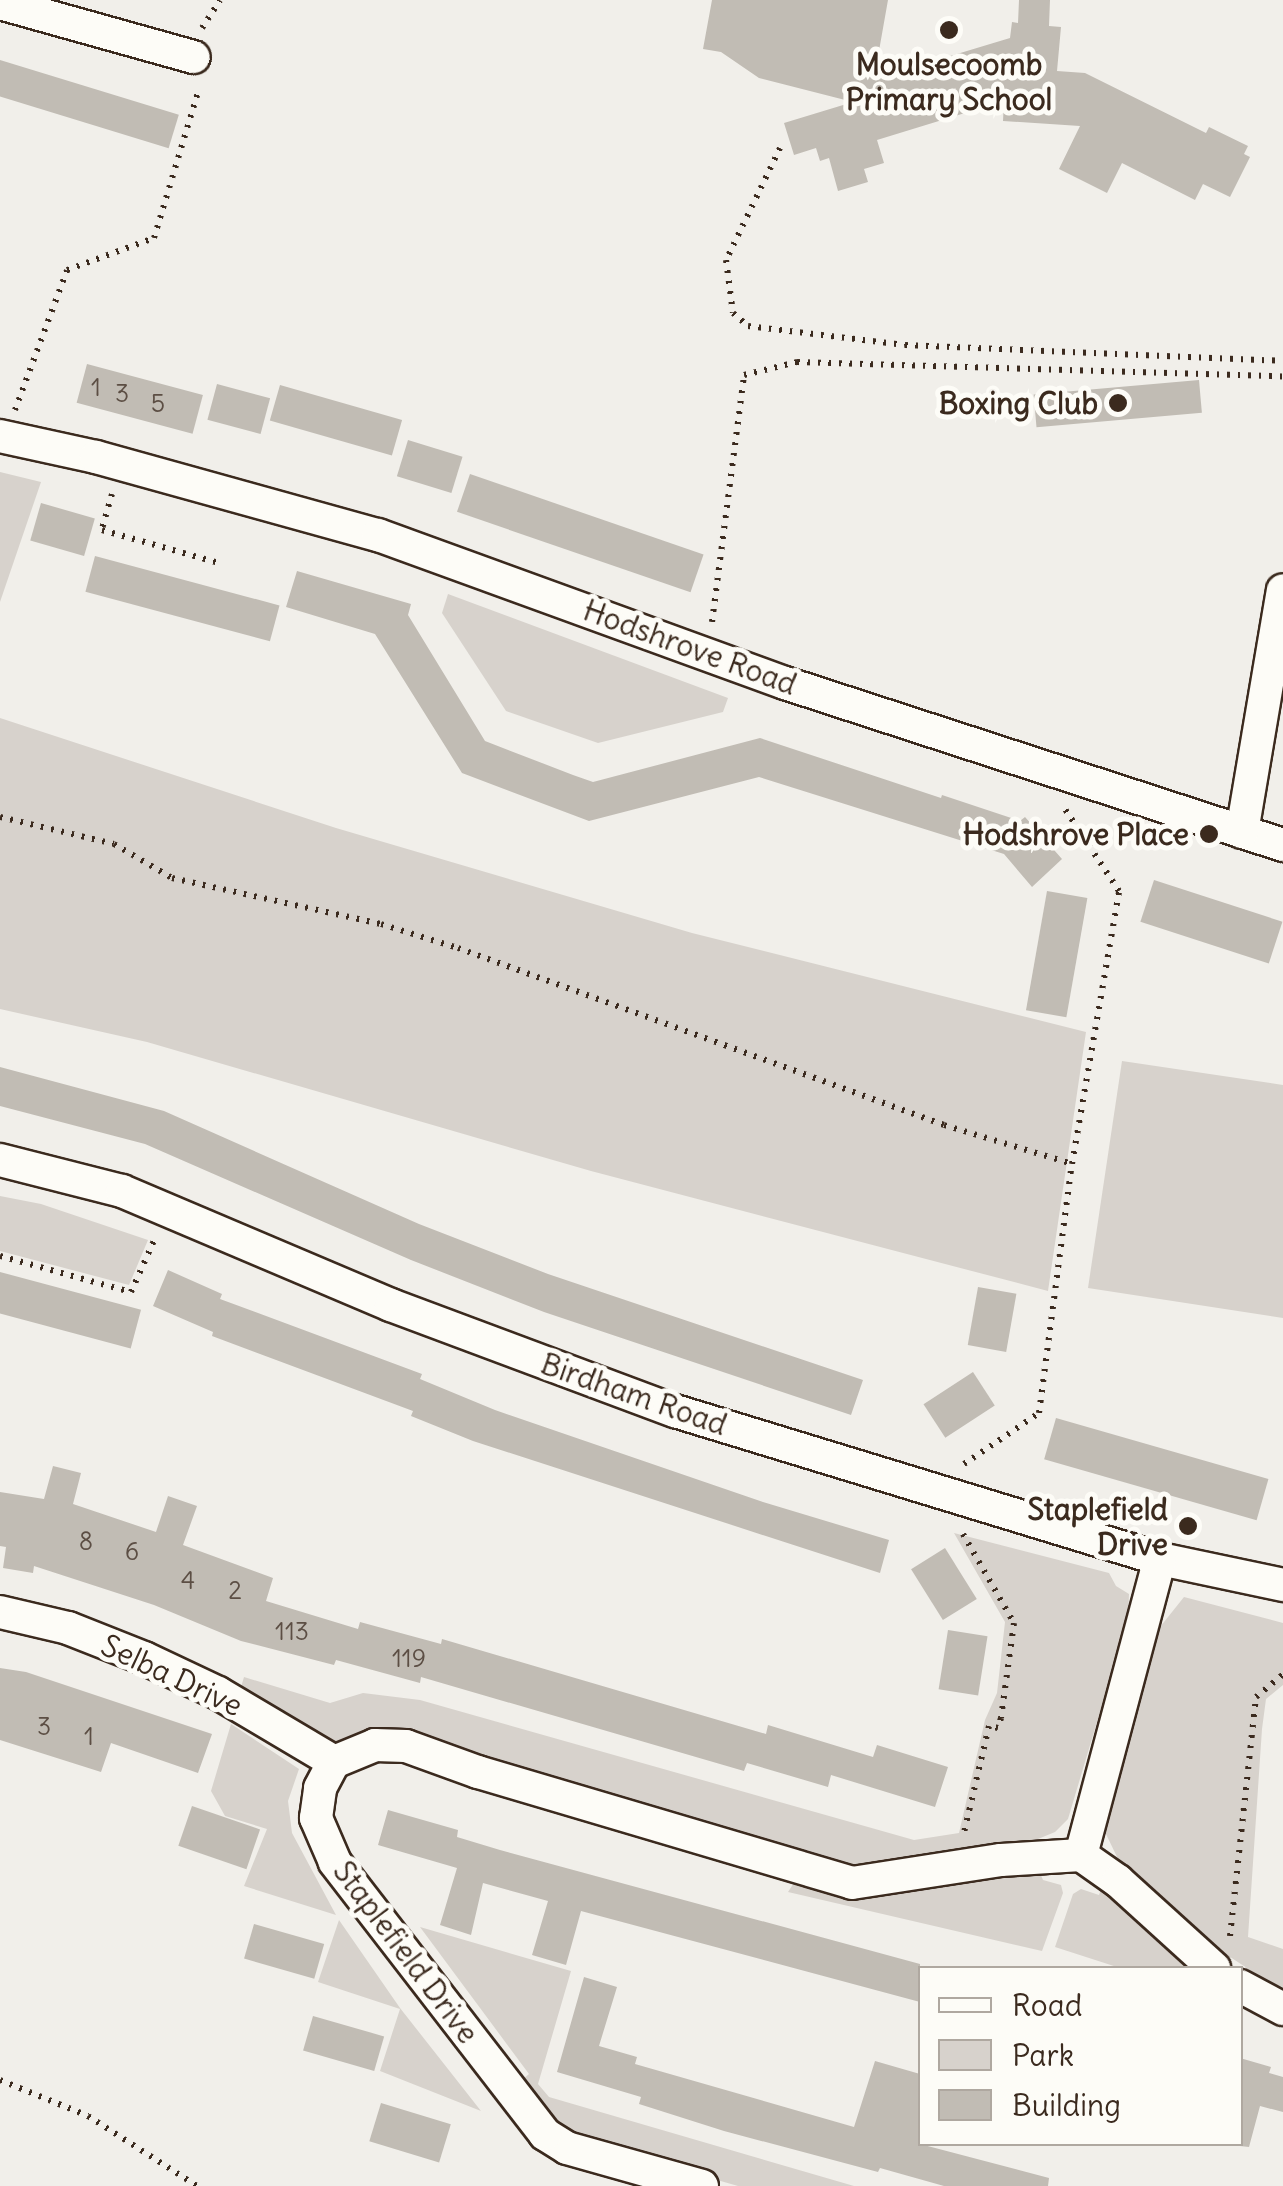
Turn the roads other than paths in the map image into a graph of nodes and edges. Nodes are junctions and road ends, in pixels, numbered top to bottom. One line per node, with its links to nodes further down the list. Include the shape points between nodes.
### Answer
1 (0, 3): 2 (street)
2 (194, 57)
3 (3, 436): 5 (street, Hodshrove Road, via 378,535 1072,780)
4 (1283, 590): 5 (street)
5 (1242, 832): 6 (street, Hodshrove Road)
6 (1283, 845)
7 (0, 1160): 8 (street, Birdham Road, via 122,1191 390,1305 955,1510)
8 (1160, 1559): 9 (street, Birdham Road); 12 (street)
9 (1283, 1585)
10 (0, 1612): 11 (street, Selba Drive, via 68,1628 144,1658)
11 (334, 1762): 12 (street, via 375,1745 406,1746 852,1882); 16 (street, Staplefield Drive, via 320,1788 316,1818 335,1862 546,2134 567,2148)
12 (1081, 1855): 13 (street)
13 (1212, 1966)
14 (1243, 1988): 15 (street)
15 (1283, 2009)
16 (702, 2186)

